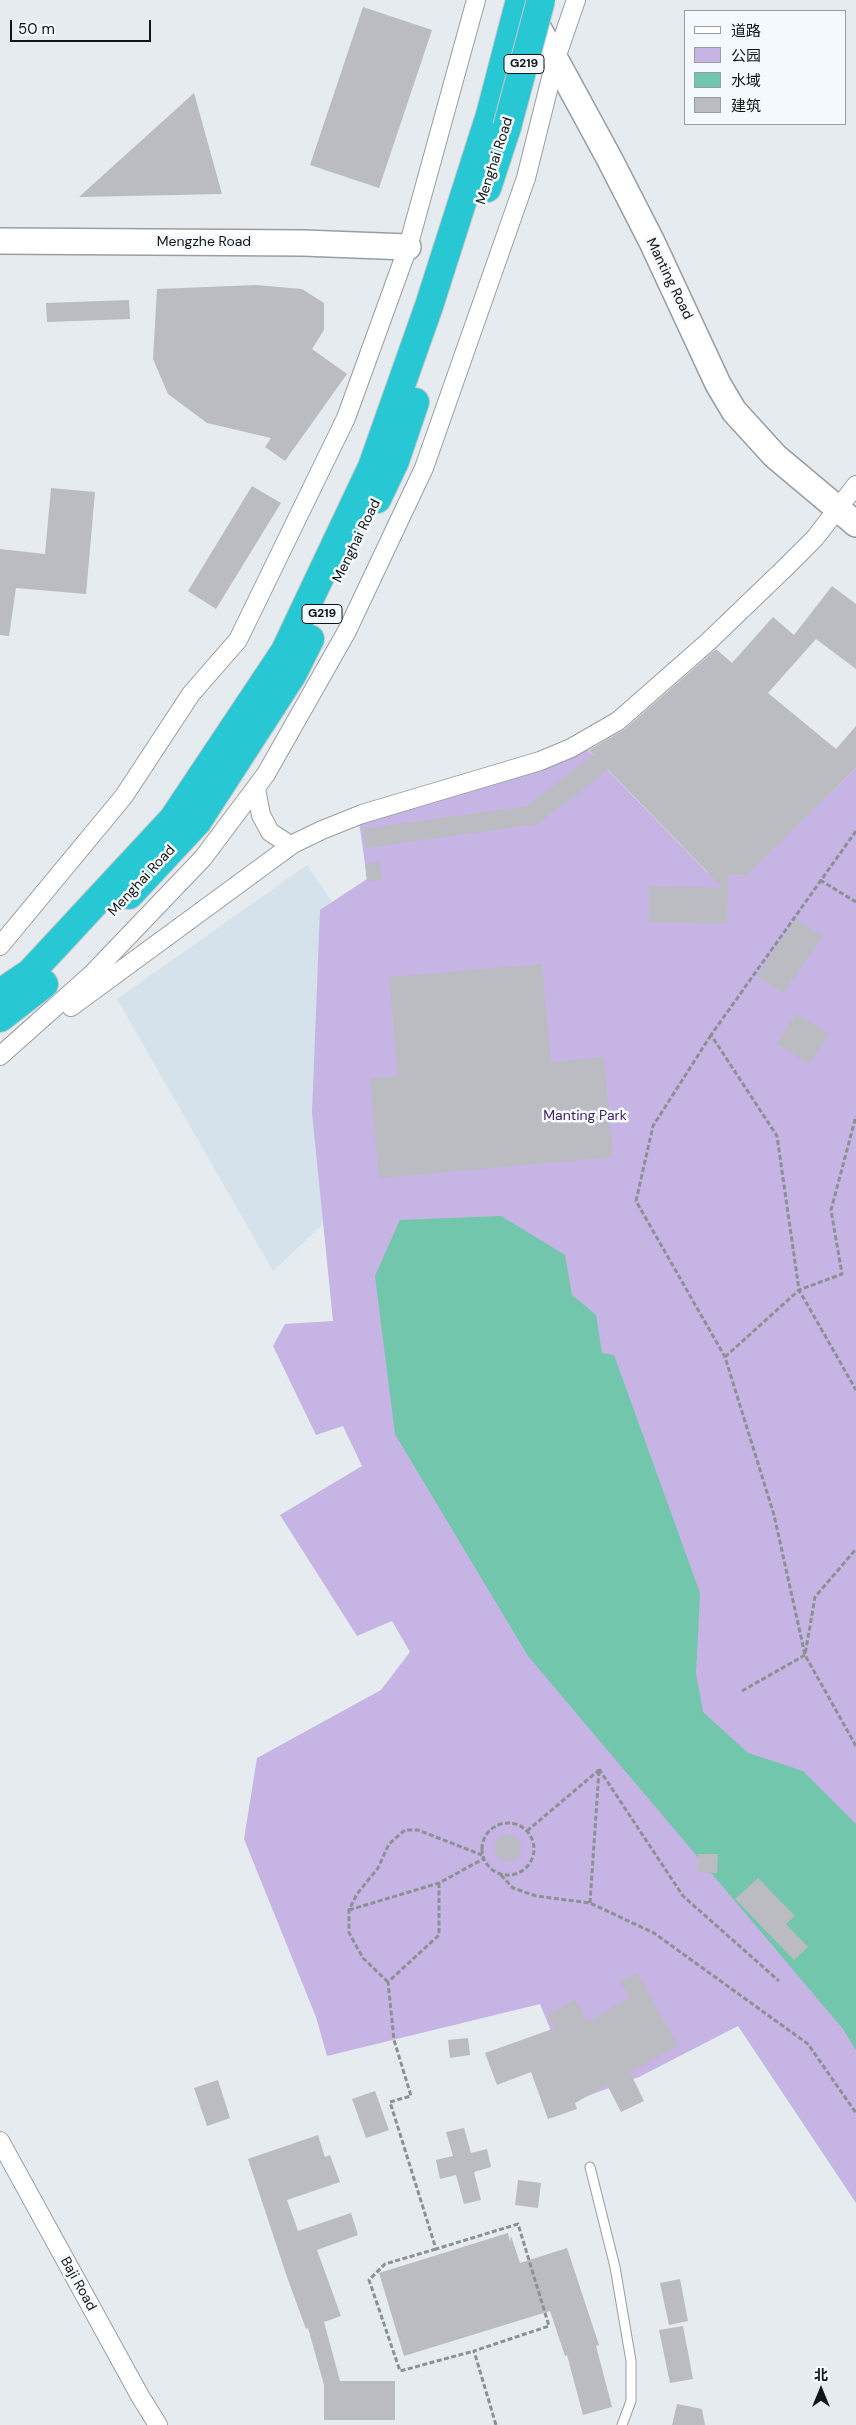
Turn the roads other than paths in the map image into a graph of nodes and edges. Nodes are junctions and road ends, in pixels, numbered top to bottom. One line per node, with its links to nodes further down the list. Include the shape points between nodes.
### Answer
1 (476, 0): 8 (street)
2 (521, 0): 5 (street, Manting Road); 6 (highway, Menghai Road / G219)
3 (542, 0): 6 (highway, Menghai Road / G219, bridge)
4 (576, 0): 5 (street)
5 (556, 58): 10 (street, Manting Road, via 652,242 718,384 734,411 775,456); 11 (street, via 526,178 424,468 347,631)
6 (499, 121): 14 (highway, Menghai Road / G219, via 372,467 285,651 173,819 30,973); 15 (highway, Menghai Road / G219, via 395,461 292,675 197,822 46,982)
7 (0, 241): 8 (street, Mengzhe Road, via 328,243)
8 (408, 247): 13 (street, via 346,418 238,640 191,694 124,796)
9 (856, 485): 10 (street)
10 (847, 517): 12 (street, via 786,568 637,706 600,733 540,760 362,814)
11 (256, 789): 12 (street, via 260,815 270,832); 16 (street, via 203,858 92,974)
12 (290, 846): 16 (street)
13 (0, 946)
14 (0, 993)
15 (0, 1018)
16 (0, 1058)
17 (0, 2142): 19 (street, Baji Road)
18 (590, 2166): 20 (lane, via 613,2258 631,2362 631,2402)
19 (158, 2425)
20 (622, 2425)

